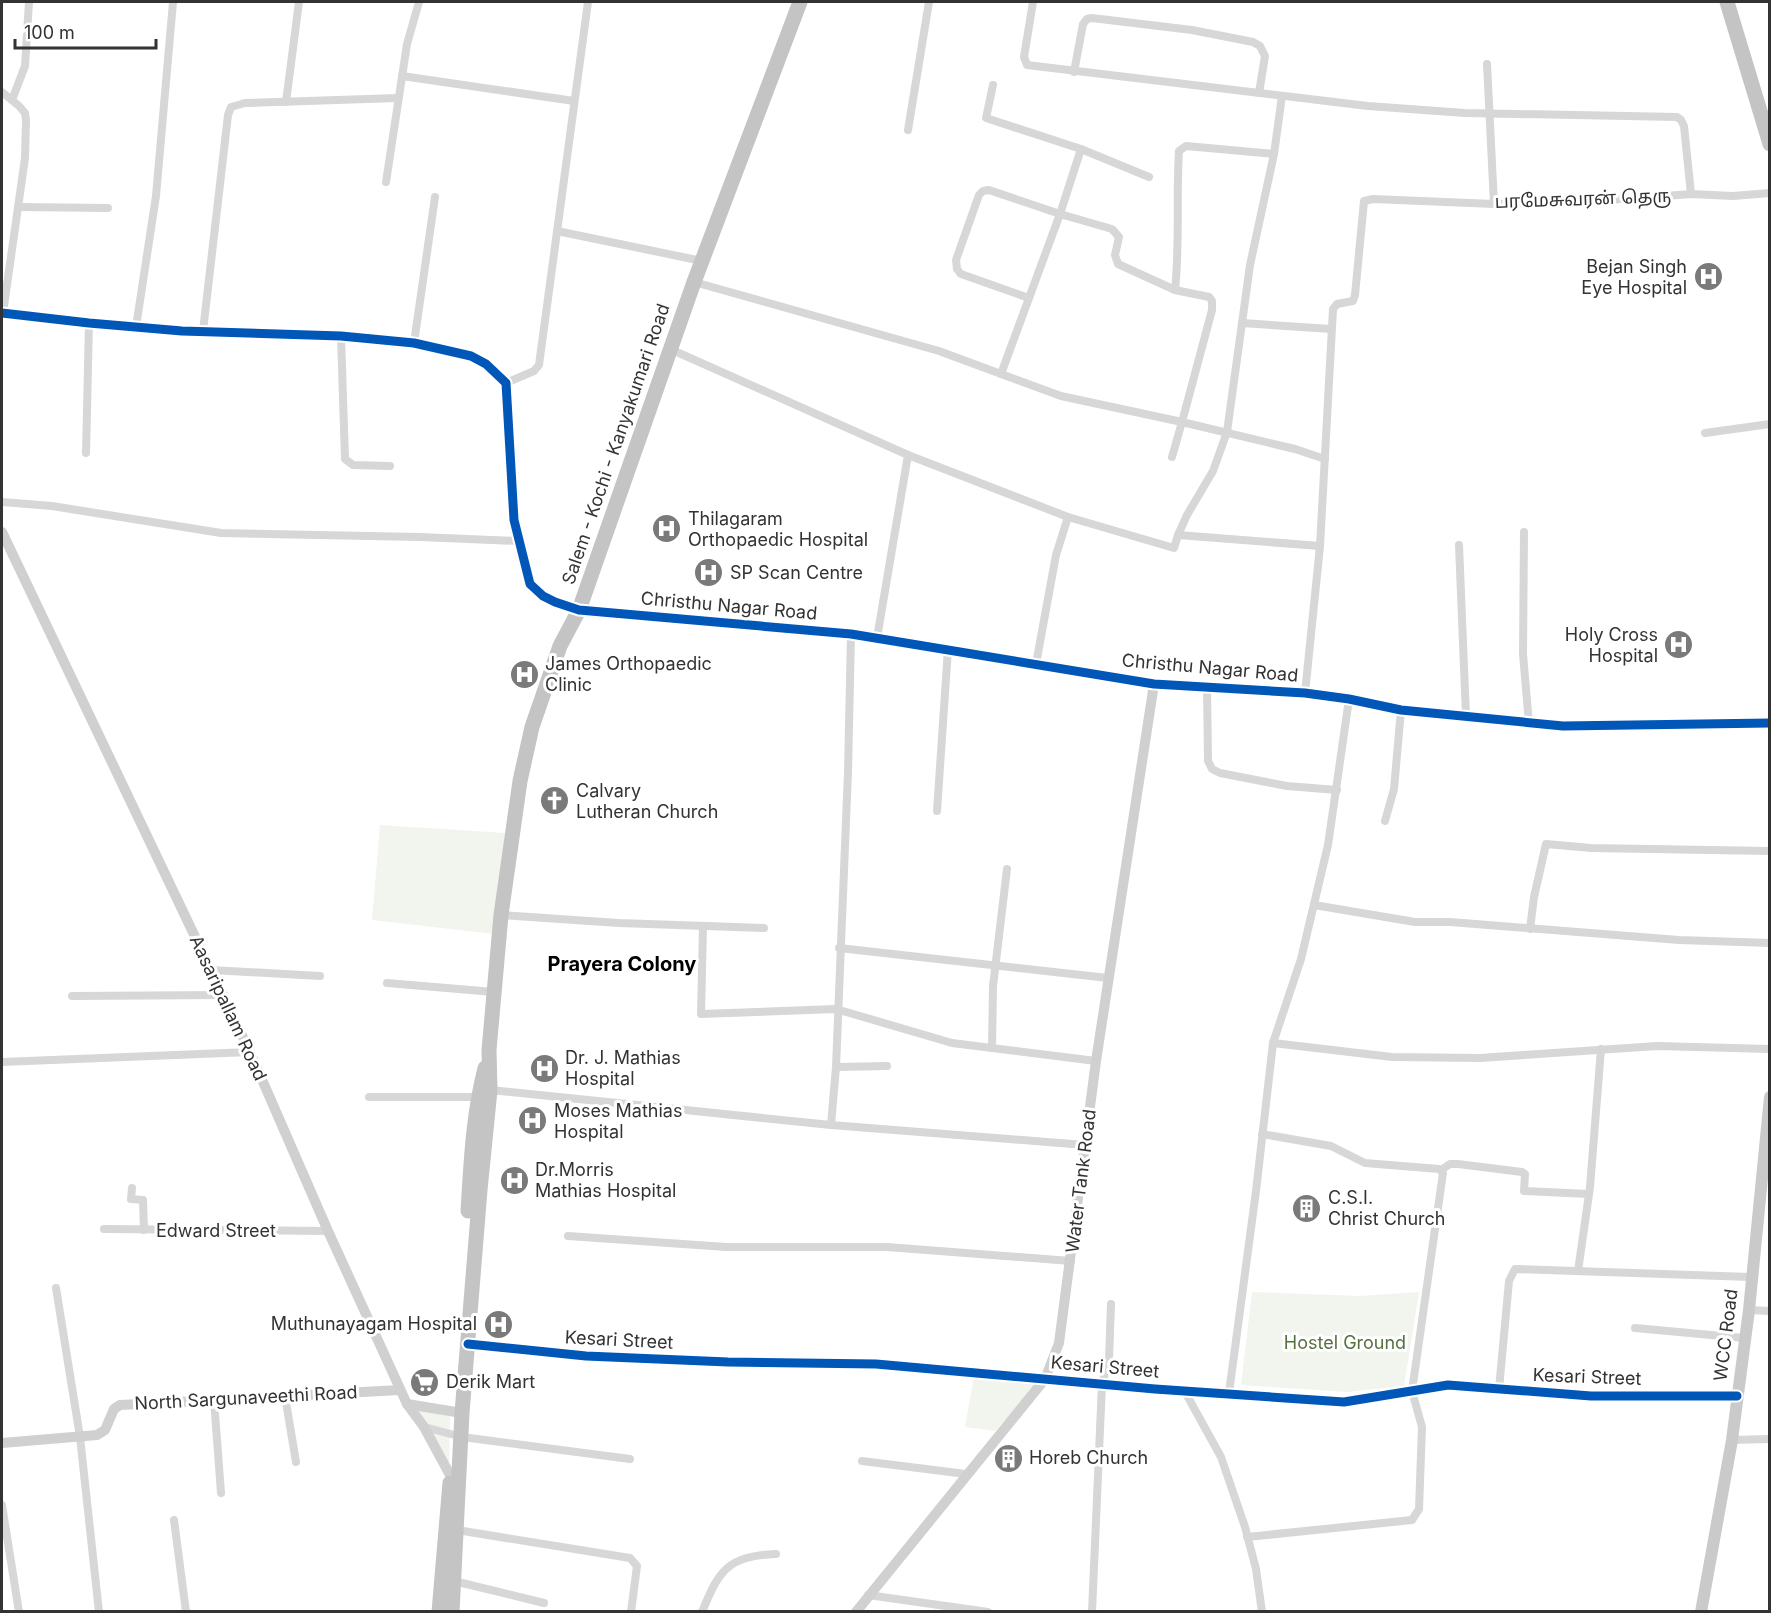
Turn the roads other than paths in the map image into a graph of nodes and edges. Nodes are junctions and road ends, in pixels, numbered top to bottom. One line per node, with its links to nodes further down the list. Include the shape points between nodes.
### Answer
1 (29, 2): 18 (street, via 25,66)
2 (173, 2): 43 (street, via 156,196)
3 (299, 2): 20 (street)
4 (419, 2): 12 (street)
5 (588, 2): 19 (street)
6 (800, 2): 36 (highway, Salem - Kochi - Kanyakumari Road)
7 (929, 2): 22 (street)
8 (1033, 2): 11 (street, via 1025,64)
9 (1727, 2): 23 (highway)
10 (1487, 64): 21 (street)
11 (1074, 72): 15 (street); 15 (street, via 1083,24 1092,18 1253,42 1265,56)
12 (402, 76): 17 (street); 19 (street)
13 (993, 85): 24 (street, via 986,118)
14 (2, 92): 18 (street)
15 (1259, 93): 16 (street)
16 (1282, 96): 21 (street); 25 (street)
17 (398, 98): 20 (street); 27 (street)
18 (12, 100): 32 (street, via 26,120)
19 (574, 101): 35 (street)
20 (286, 102): 45 (street, via 238,104 231,107 228,115)
21 (1489, 113): 29 (street, via 1679,118 1684,126); 31 (street)
22 (908, 129)
23 (1770, 144)
24 (1081, 149): 26 (street); 34 (street)
25 (1274, 154): 38 (street, via 1186,146 1179,151); 42 (street)
26 (1149, 177)
27 (386, 182)
28 (1770, 193): 29 (street, பரமேசுவரன் தெரு)
29 (1691, 194): 31 (street, பரமேசுவரன் தெரு)
30 (435, 197): 47 (street)
31 (1494, 204): 44 (street, பரமேசுவரன் தெரு, via 1364,201 1355,295 1353,301 1335,307)
32 (18, 207): 33 (street); 40 (street)
33 (108, 208)
34 (1060, 214): 38 (street, via 1112,229 1119,237 1115,255 1118,264); 39 (street); 39 (street, via 983,191 960,249 956,260 961,274)
35 (557, 231): 36 (street); 50 (street, via 538,365 534,371)
36 (702, 261): 37 (highway, Salem - Kochi - Kanyakumari Road)
37 (694, 282): 48 (highway, Salem - Kochi - Kanyakumari Road); 49 (street, via 939,351)
38 (1175, 290): 51 (street, via 1209,297 1212,304)
39 (1029, 298): 49 (street)
40 (2, 313): 41 (street)
41 (89, 323): 43 (street); 55 (street)
42 (1242, 323): 44 (street); 53 (street)
43 (136, 327): 45 (street)
44 (1331, 329): 58 (street)
45 (203, 331): 46 (street)
46 (341, 336): 47 (street); 59 (street, via 345,459 353,465)
47 (414, 343): 50 (street, via 471,356)
48 (670, 349): 56 (street); 68 (highway, Salem - Kochi - Kanyakumari Road)
49 (1001, 374): 51 (street, via 1061,396)
50 (506, 383): 65 (street, Christhu Nagar Road, via 514,520)
51 (1182, 422): 53 (street); 57 (street)
52 (1770, 424): 54 (street)
53 (1227, 432): 58 (street); 64 (street, via 1213,471)
54 (1705, 433)
55 (86, 453)
56 (908, 455): 61 (street); 70 (street)
57 (1172, 457)
58 (1325, 459): 67 (street)
59 (390, 466)
60 (2, 502): 65 (street, via 52,506 221,533)
61 (1068, 517): 64 (street, via 1174,548); 72 (street, via 1056,555)
62 (2, 531): 94 (street, Aasaripallam Road)
63 (1524, 532): 80 (street, via 1523,654)
64 (1179, 535): 67 (street)
65 (519, 541): 68 (street, Christhu Nagar Road, via 530,584 543,596)
66 (1459, 544): 78 (street)
67 (1320, 546): 75 (street)
68 (579, 610): 69 (street, Christhu Nagar Road); 87 (highway, Salem - Kochi - Kanyakumari Road, via 560,646 532,727 520,781)
69 (851, 634): 70 (street, Christhu Nagar Road); 92 (street)
70 (877, 638): 71 (street, Christhu Nagar Road)
71 (948, 650): 72 (street, Christhu Nagar Road); 82 (street)
72 (1036, 664): 73 (street, Christhu Nagar Road)
73 (1155, 684): 74 (street, Christhu Nagar Road); 96 (street, Water Tank Road)
74 (1207, 686): 75 (street, Christhu Nagar Road); 81 (street, via 1208,761 1212,769 1287,786)
75 (1305, 693): 76 (street, Christhu Nagar Road)
76 (1349, 699): 77 (street, Christhu Nagar Road); 81 (street)
77 (1401, 710): 78 (street, Christhu Nagar Road); 83 (street, via 1394,789)
78 (1466, 716): 80 (street, Christhu Nagar Road)
79 (1770, 723): 80 (street, Christhu Nagar Road)
80 (1529, 724)
81 (1337, 790): 86 (street)
82 (938, 811)
83 (1385, 821)
84 (1770, 851): 90 (street, via 1546,844)
85 (1007, 869): 93 (street)
86 (1314, 905): 90 (street, via 1415,922); 102 (street)
87 (501, 915): 88 (street); 98 (highway, Salem - Kochi - Kanyakumari Road)
88 (702, 927): 89 (street); 101 (street, via 701,1014)
89 (764, 928)
90 (1530, 929): 91 (street)
91 (1770, 943)
92 (839, 948): 93 (street); 101 (street)
93 (996, 965): 96 (street); 103 (street)
94 (211, 970): 95 (street); 99 (street, Aasaripallam Road)
95 (320, 976)
96 (1108, 978): 107 (street, Water Tank Road)
97 (387, 983): 98 (street)
98 (496, 992): 111 (highway, Salem - Kochi - Kanyakumari Road)
99 (223, 995): 100 (street); 106 (street, Aasaripallam Road)
100 (72, 996)
101 (836, 1009): 103 (street, via 952,1043); 110 (street)
102 (1273, 1043): 104 (street, via 1392,1056 1480,1059); 115 (street)
103 (992, 1048): 107 (street)
104 (1601, 1049): 105 (street); 119 (street)
105 (1770, 1049)
106 (250, 1052): 108 (street); 122 (street, Aasaripallam Road)
107 (1096, 1061): 116 (street, Water Tank Road)
108 (2, 1062)
109 (887, 1066): 110 (street)
110 (836, 1067): 114 (street)
111 (484, 1094): 113 (street); 114 (street); 133 (highway, Salem - Kochi - Kanyakumari Road); 145 (highway, Salem - Kochi - Kanyakumari Road, via 471,1149)
112 (1770, 1097): 126 (main road, WCC Road)
113 (369, 1098)
114 (831, 1125): 116 (street)
115 (1262, 1134): 117 (street, via 1331,1146 1365,1162); 140 (street)
116 (1085, 1145): 124 (street, Water Tank Road)
117 (1441, 1170): 119 (street, via 1458,1164 1522,1173 1524,1191); 139 (street)
118 (132, 1188): 121 (street, via 131,1199 143,1200)
119 (1589, 1194): 125 (street)
120 (104, 1229): 121 (street, Edward Street)
121 (144, 1230): 122 (street, Edward Street)
122 (328, 1231): 137 (street, Aasaripallam Road)
123 (568, 1236): 124 (street, via 726,1246 887,1247)
124 (1071, 1261): 134 (street, Water Tank Road, via 1059,1342)
125 (1578, 1271): 126 (street); 136 (street, via 1521,1268 1512,1272)
126 (1751, 1277): 129 (main road, WCC Road)
127 (56, 1288): 148 (street)
128 (1111, 1304): 135 (street, via 1108,1360)
129 (1749, 1310): 130 (street); 132 (main road, WCC Road)
130 (1770, 1311)
131 (1635, 1328): 132 (street)
132 (1744, 1338): 142 (main road, WCC Road)
133 (468, 1344): 134 (street, Kesari Street, via 586,1356 876,1364); 145 (highway, Salem - Kochi - Kanyakumari Road)
134 (1045, 1379): 135 (street, Kesari Street); 155 (street, Water Tank Road)
135 (1102, 1384): 138 (street, Kesari Street); 175 (street)
136 (1499, 1389): 139 (street, Kesari Street, via 1448,1385); 142 (street, Kesari Street, via 1591,1396)
137 (400, 1390): 141 (street, North Sargunaveethi Road); 144 (street, Aasaripallam Road)
138 (1184, 1390): 140 (street, Kesari Street); 161 (street, via 1221,1457)
139 (1412, 1391): 140 (street, Kesari Street, via 1344,1402); 161 (street, via 1422,1427 1419,1509 1412,1520)
140 (1229, 1393)
141 (285, 1396): 143 (street, North Sargunaveethi Road); 154 (street)
142 (1737, 1396): 150 (main road, WCC Road)
143 (214, 1400): 148 (street, North Sargunaveethi Road, via 120,1405 114,1409 105,1430); 157 (street)
144 (407, 1404): 145 (street); 146 (street, Aasaripallam Road)
145 (458, 1413): 147 (highway, Salem - Kochi - Kanyakumari Road)
146 (424, 1428): 147 (street); 156 (street, Aasaripallam Road)
147 (457, 1436): 152 (street); 156 (highway, Salem - Kochi - Kanyakumari Road)
148 (80, 1437): 151 (street, North Sargunaveethi Road); 167 (street)
149 (1770, 1439): 150 (street)
150 (1732, 1440): 177 (main road, WCC Road)
151 (2, 1443)
152 (630, 1459)
153 (862, 1461): 155 (street)
154 (296, 1462)
155 (966, 1474): 164 (street, Water Tank Road)
156 (455, 1475): 160 (highway, Salem - Kochi - Kanyakumari Road); 169 (highway, Salem - Kochi - Kanyakumari Road)
157 (221, 1493)
158 (2, 1506): 166 (street)
159 (174, 1520): 168 (street)
160 (457, 1530): 163 (highway, Salem - Kochi - Kanyakumari Road); 171 (street, via 630,1558 637,1566)
161 (1247, 1537): 176 (street)
162 (776, 1554): 172 (street, via 748,1556 721,1573)
163 (454, 1581): 165 (street); 170 (highway, Salem - Kochi - Kanyakumari Road)
164 (868, 1595): 173 (street, Water Tank Road); 174 (street)
165 (544, 1603)
166 (19, 1611)
167 (99, 1611)
168 (186, 1611)
169 (439, 1611)
170 (452, 1611)
171 (631, 1611)
172 (702, 1611)
173 (856, 1611)
174 (988, 1611)
175 (1092, 1611)
176 (1262, 1611)
177 (1701, 1611)

